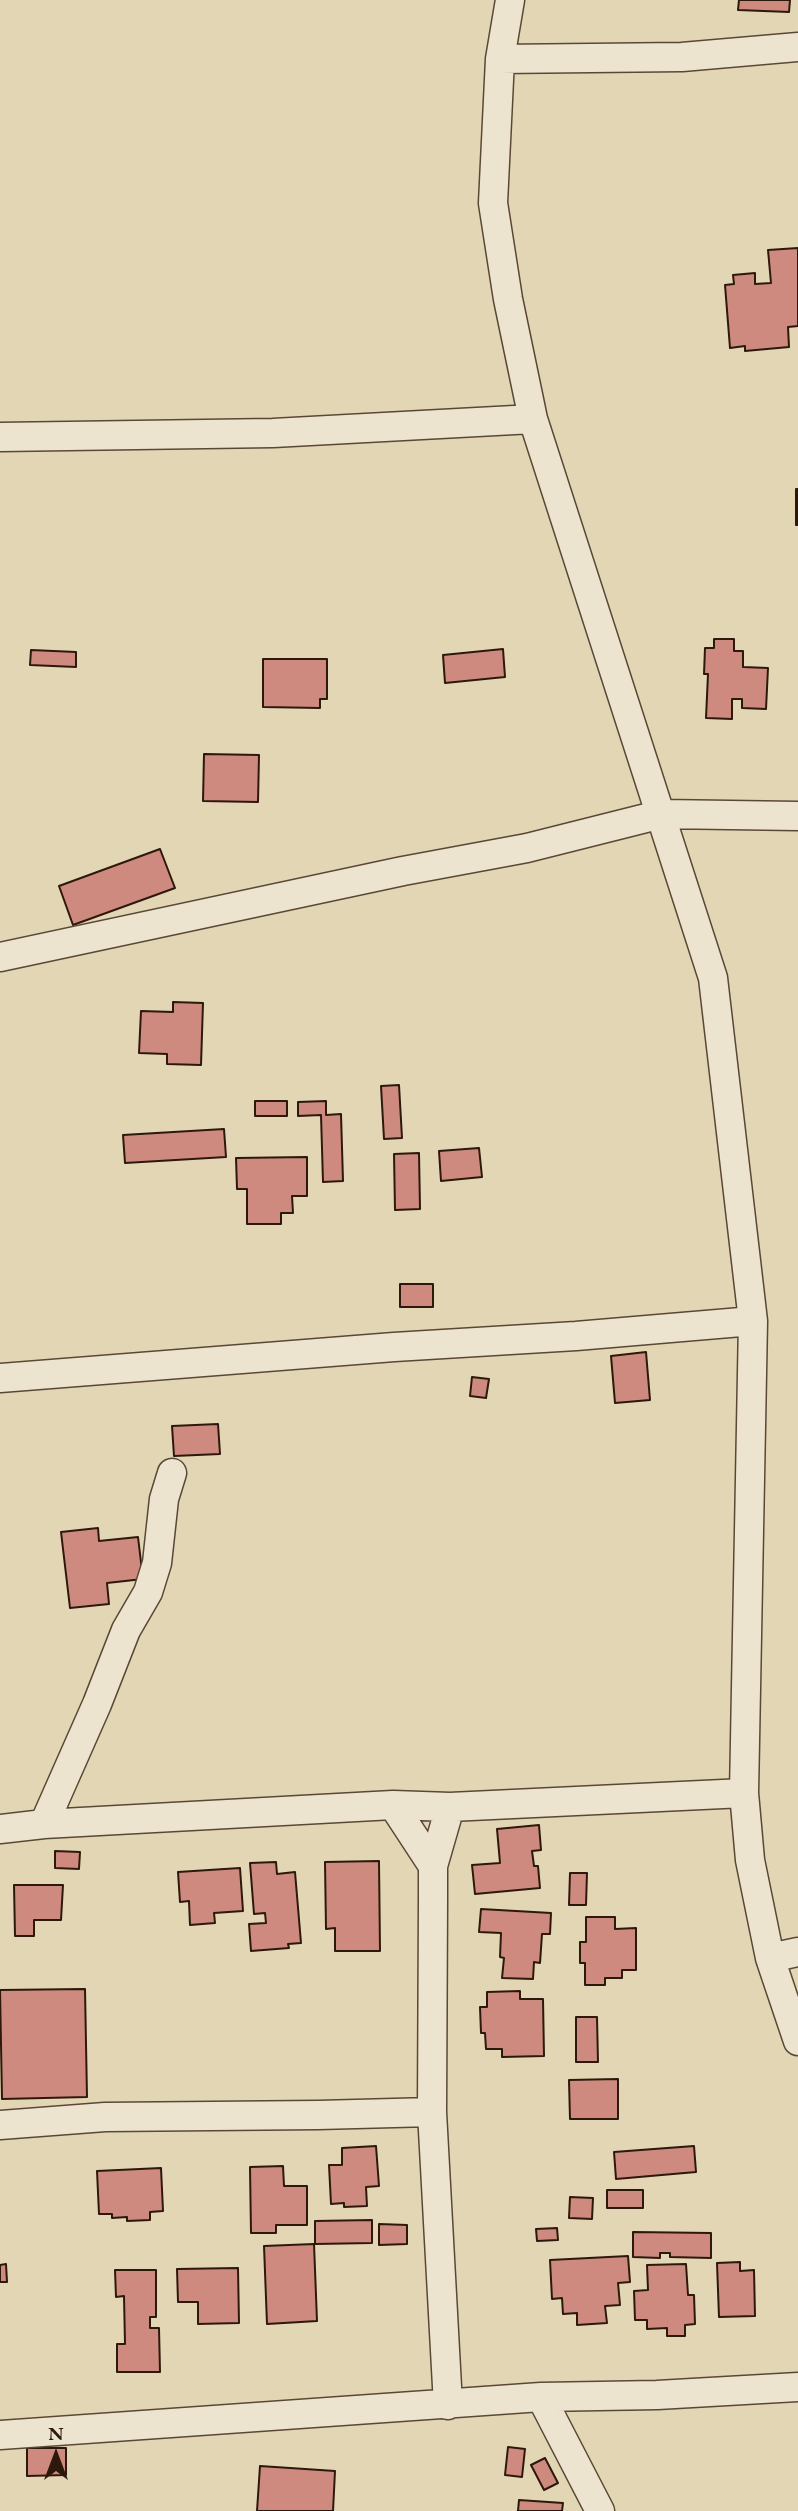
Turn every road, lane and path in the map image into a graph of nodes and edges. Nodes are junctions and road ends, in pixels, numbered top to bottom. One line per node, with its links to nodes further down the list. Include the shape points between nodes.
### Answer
1 (510, 0): 3 (street)
2 (798, 47): 3 (street, via 682,57)
3 (500, 59): 4 (street, via 494,203)
4 (533, 419): 5 (street, via 273,433); 6 (street)
5 (0, 437)
6 (662, 814): 7 (street); 8 (street, via 527,848); 9 (street, via 713,978)
7 (798, 816)
8 (0, 957)
9 (753, 1321): 10 (street); 12 (street)
10 (0, 1378)
11 (172, 1473): 15 (street, via 148,1592 126,1630)
12 (744, 1793): 14 (street); 19 (street, via 750,1860)
13 (393, 1805): 14 (street); 15 (street); 17 (street)
14 (450, 1807): 17 (street)
15 (44, 1824): 16 (street)
16 (0, 1829)
17 (433, 1866): 21 (street)
18 (798, 1952): 19 (street)
19 (769, 1958): 20 (street)
20 (798, 2041)
21 (432, 2112): 22 (street, via 105,2117); 25 (street)
22 (0, 2125)
23 (798, 2387): 24 (street)
24 (541, 2398): 25 (street); 27 (street)
25 (448, 2405): 26 (street)
26 (0, 2435)
27 (600, 2511)

